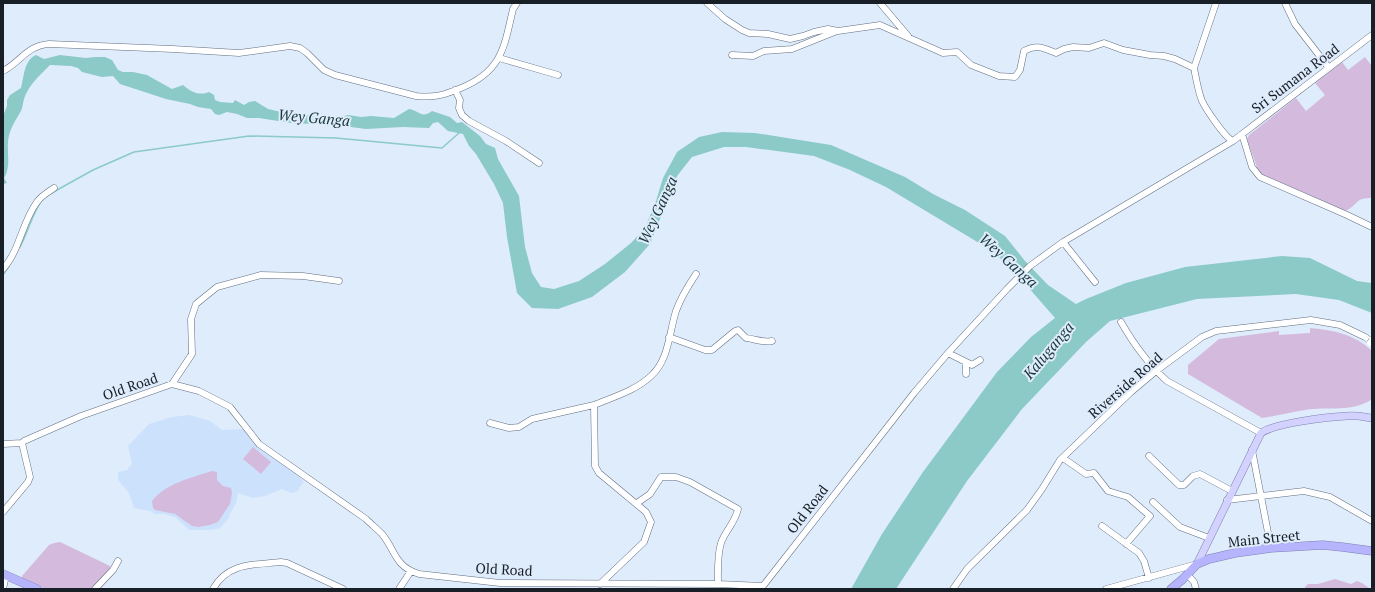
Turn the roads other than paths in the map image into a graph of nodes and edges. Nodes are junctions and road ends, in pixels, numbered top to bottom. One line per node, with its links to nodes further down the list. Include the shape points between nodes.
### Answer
1 (517, 3): 10 (street)
2 (707, 3): 6 (street, via 725,19 749,33 790,39 828,29)
3 (880, 3): 8 (street)
4 (1216, 3): 11 (street)
5 (1285, 3): 12 (street, via 1295,24)
6 (838, 31): 8 (street, via 880,25); 9 (street, via 792,49 764,51 753,56)
7 (1372, 35): 12 (street, Sri Sumana Road)
8 (909, 37): 11 (street, via 943,53 957,52 971,65 999,76 1015,77 1020,70 1024,51 1031,47 1040,46 1056,53 1073,47 1089,48 1104,43 1123,50 1175,59)
9 (732, 55)
10 (499, 58): 14 (street); 15 (street, via 485,75)
11 (1194, 68): 17 (street, via 1202,100 1224,133)
12 (1329, 68): 16 (street, Sri Sumana Road)
13 (3, 72): 15 (street, via 29,50 38,45 49,44 238,53 290,46 300,48 324,70 335,75 416,96 430,97)
14 (558, 75)
15 (456, 90): 18 (street, via 462,115)
16 (1242, 134): 17 (street, Sri Sumana Road); 20 (street, via 1252,167 1260,177)
17 (1233, 141): 21 (street, Sri Sumana Road)
18 (539, 162)
19 (54, 188): 22 (street, via 37,201 10,261)
20 (1372, 227)
21 (1063, 242): 25 (street); 30 (street, Old Road, via 1030,266 1006,289)
22 (3, 269)
23 (696, 274): 27 (street, via 676,312)
24 (339, 281): 35 (street, via 303,276 261,275 217,286 196,304 191,320 192,354)
25 (1095, 282)
26 (1121, 322): 33 (street, via 1129,337)
27 (670, 337): 28 (street, via 705,350 712,350 734,330 738,330 746,338); 36 (street, via 663,360 651,376 628,392)
28 (772, 341)
29 (1372, 343): 33 (street, Riverside Road, via 1340,325 1311,320 1216,331 1202,337)
30 (948, 353): 32 (street); 64 (street, Old Road, via 907,401 763,586)
31 (980, 360): 32 (street, via 972,365)
32 (966, 362): 34 (street)
33 (1156, 371): 39 (street, via 1167,381); 44 (street, Riverside Road)
34 (966, 374)
35 (172, 384): 40 (street, Old Road, via 81,416); 59 (street, Old Road, via 199,391 230,407 259,444 366,519 382,534 402,566)
36 (594, 405): 38 (street, via 532,419 519,427 509,428); 49 (street, via 595,466 599,473)
37 (1372, 418): 39 (main road, via 1348,416 1299,422 1266,429)
38 (490, 424)
39 (1261, 433): 42 (main road)
40 (22, 443): 41 (street); 50 (street, via 30,477)
41 (3, 444)
42 (1252, 450): 45 (main road); 46 (street)
43 (1149, 456): 45 (street, via 1179,485 1184,485 1193,476 1200,474)
44 (1063, 458): 54 (street, via 1086,474 1094,473 1108,490 1128,497 1150,516); 72 (street, Riverside Road, via 1027,510 967,569)
45 (1232, 491): 47 (main road)
46 (1261, 496): 47 (street); 51 (street, via 1310,492 1330,497); 55 (street)
47 (1227, 500): 53 (main road)
48 (1153, 502): 53 (street, via 1180,527)
49 (636, 503): 63 (street, via 646,512 651,522 644,542); 64 (street, via 650,494 661,477 676,477 738,509 736,518 721,543)
50 (3, 512)
51 (1372, 521)
52 (1102, 526): 54 (street)
53 (1209, 538): 58 (main road)
54 (1126, 544): 62 (street, via 1139,553)
55 (1271, 548): 56 (highway, Main Street, via 1342,546); 58 (highway, Main Street, via 1235,553)
56 (1372, 551)
57 (118, 561): 68 (street)
58 (1196, 564): 60 (highway, Main Street); 62 (street)
59 (411, 571): 63 (street, Old Road, via 500,583); 71 (street)
60 (1187, 574): 74 (highway, Main Street); 75 (street)
61 (5, 575): 66 (street); 67 (highway)
62 (1149, 578): 73 (street)
63 (600, 584): 65 (street, Old Road)
64 (718, 584): 65 (street, Old Road)
65 (643, 587)
66 (3, 588)
67 (37, 589)
68 (95, 589)
69 (213, 589): 70 (street, via 228,571 235,568 280,562)
70 (343, 589)
71 (399, 589)
72 (953, 589)
73 (1106, 589)
74 (1171, 589)
75 (1196, 589)

